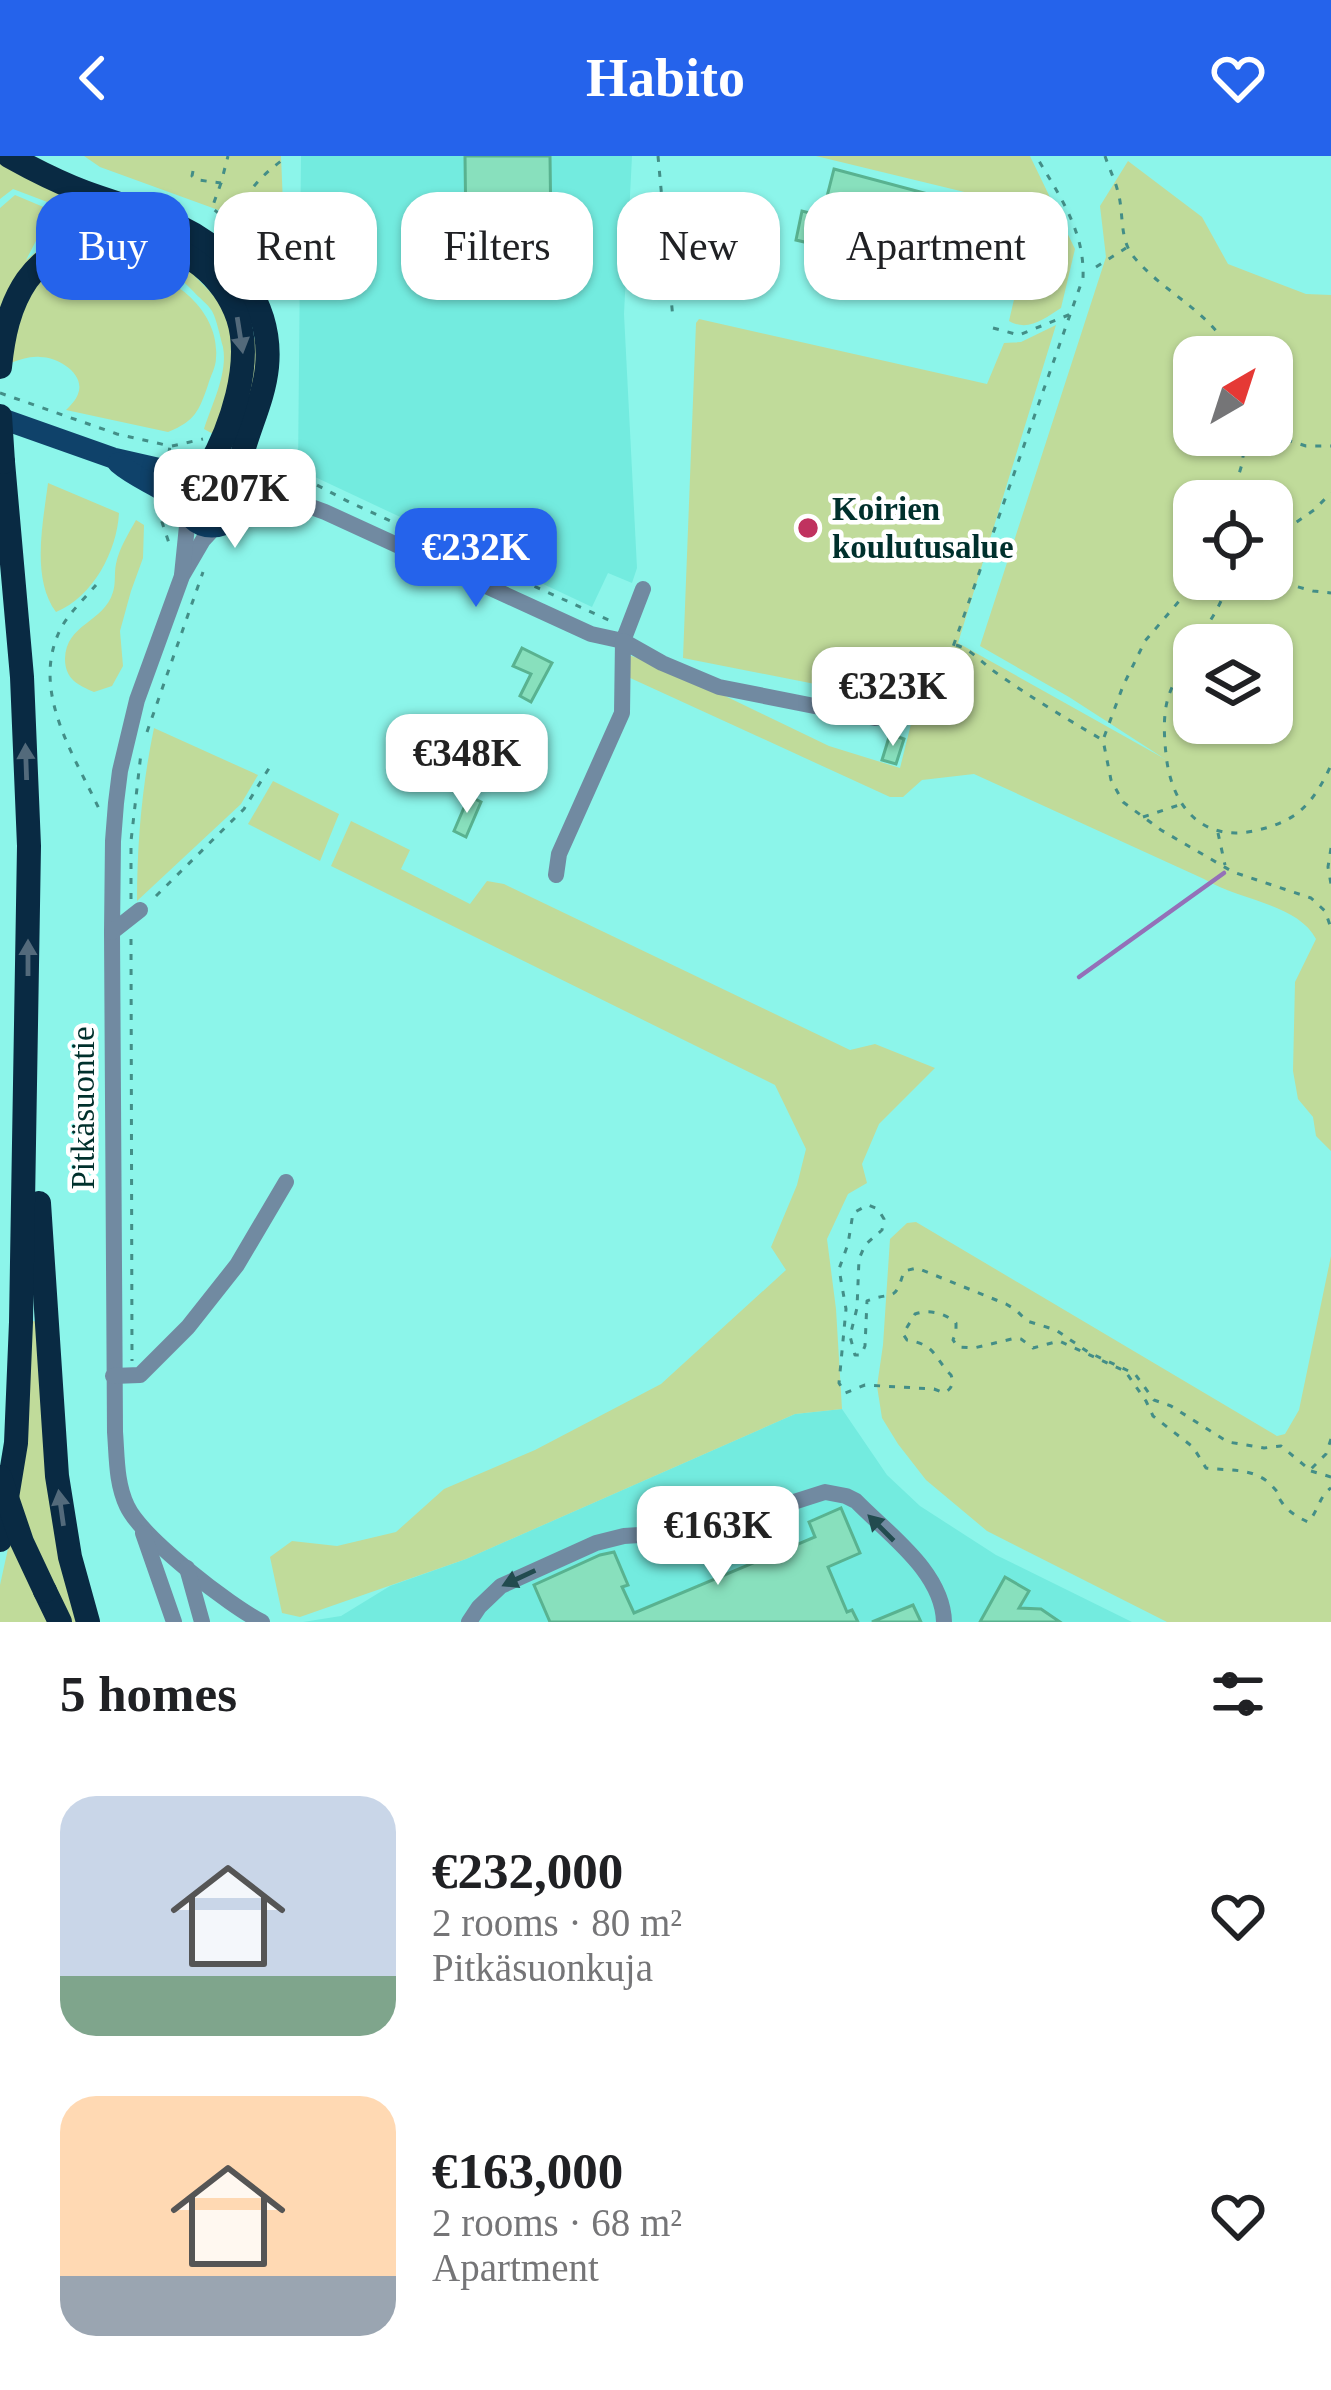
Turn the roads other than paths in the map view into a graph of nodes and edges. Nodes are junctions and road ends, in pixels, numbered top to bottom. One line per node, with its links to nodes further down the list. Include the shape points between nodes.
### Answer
1 (9, 156): 4 (highway, via 185,229 236,269 258,305 267,368)
2 (0, 367): 4 (highway, one-way to 4, via 16,298 50,259 107,237 163,243 202,266 238,316 243,372)
3 (0, 417): 5 (main road, via 113,458); 18 (highway, one-way to 3, bridge, via 29,846)
4 (232, 445): 6 (highway); 7 (highway)
5 (164, 467): 6 (main road); 9 (main road)
6 (200, 472): 7 (main road, via 219,469); 9 (main road, via 183,490)
7 (239, 487): 8 (street); 10 (main road, via 241,501)
8 (298, 504): 10 (street); 13 (street, via 591,634)
9 (186, 511): 10 (main road, via 205,526); 11 (street, Pitkäsuontie)
10 (224, 523): 11 (street, Pitkäsuontie)
11 (186, 565): 17 (street, Pitkäsuontie, via 120,771)
12 (643, 589): 13 (street)
13 (626, 635): 14 (street, via 662,663 719,687); 15 (street, via 622,712)
14 (875, 718)
15 (556, 875)
16 (135, 913): 17 (street)
17 (112, 932): 20 (street, Pitkäsuontie)
18 (27, 1070): 23 (highway, via 16,1443); 26 (highway, one-way to 18, via 57,1476)
19 (286, 1183): 20 (street, via 188,1327 140,1375)
20 (123, 1376): 22 (street, Pitkäsuontie, via 119,1484)
21 (0, 1477): 25 (highway, bridge)
22 (140, 1526): 24 (street, Pitkäsuontie); 27 (street)
23 (0, 1540)
24 (187, 1567): 28 (street); 29 (street, Pitkäsuontie)
25 (60, 1622)
26 (88, 1622)
27 (174, 1622)
28 (202, 1622)
29 (262, 1622)
30 (469, 1622): 31 (street, one-way to 30, via 944,1606 919,1566 856,1502 825,1492 703,1531 596,1544 501,1586)
31 (944, 1622)

